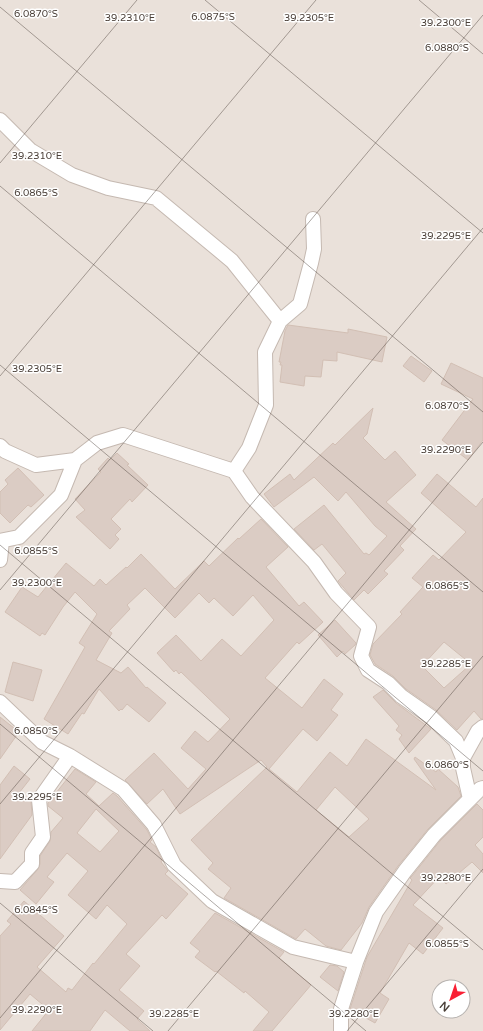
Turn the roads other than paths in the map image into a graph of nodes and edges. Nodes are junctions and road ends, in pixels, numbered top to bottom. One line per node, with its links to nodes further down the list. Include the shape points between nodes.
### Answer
1 (0, 120): 3 (street, via 30,150 72,175 108,188 156,198 232,261)
2 (313, 219): 3 (street, via 312,263 300,304)
3 (280, 321): 6 (street, via 265,352 266,405 249,448)
4 (0, 446): 5 (street, via 5,451 36,465)
5 (75, 460): 6 (street, via 97,443 123,435); 7 (street, via 62,495 19,537)
6 (234, 470): 12 (street, via 252,497 314,562 336,593 369,627 361,656 368,670 446,731 456,741)
7 (1, 541): 8 (street)
8 (0, 560)
9 (0, 702): 11 (street, via 42,742)
10 (483, 727): 12 (street, via 478,731)
11 (70, 756): 15 (street, via 39,800 43,837 32,853 32,864 15,882); 16 (street, via 123,789 154,825 174,865 212,901 293,947)
12 (463, 758): 14 (street)
13 (483, 788): 14 (street)
14 (470, 798): 16 (street, via 434,834 376,912)
15 (0, 881)
16 (356, 962): 17 (street, via 341,1009)
17 (341, 1031)

